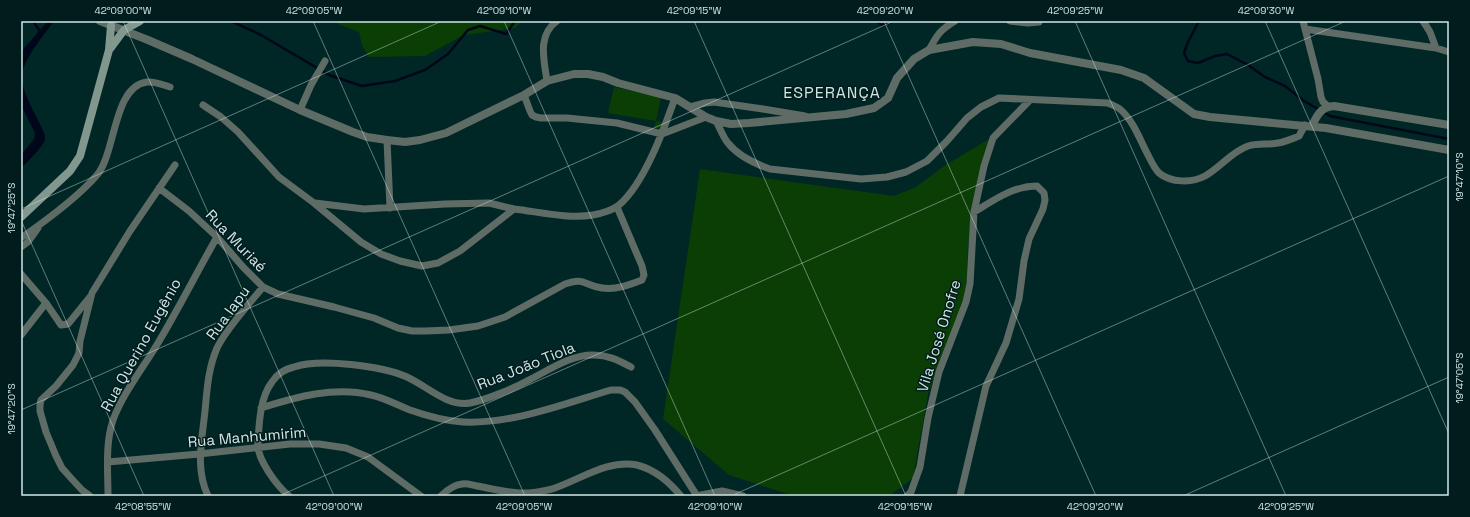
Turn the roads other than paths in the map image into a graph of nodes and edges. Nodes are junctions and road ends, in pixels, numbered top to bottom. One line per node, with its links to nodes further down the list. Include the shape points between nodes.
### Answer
1 (100, 21): 9 (street)
2 (140, 21): 11 (main road)
3 (557, 21): 17 (street, via 548,29 542,52)
4 (955, 21): 14 (street, via 944,28)
5 (1010, 21): 8 (street)
6 (1303, 21): 10 (street)
7 (1423, 21): 12 (street)
8 (1039, 22)
9 (111, 26): 11 (street); 13 (main road)
10 (1305, 29): 12 (street); 25 (street, via 1318,78)
11 (124, 30): 13 (main road); 24 (street)
12 (1436, 48): 15 (street)
13 (109, 50): 41 (main road, via 80,156 70,171)
14 (929, 50): 27 (street, via 914,58 897,78 888,98 874,108 846,114); 30 (street, via 973,42 1001,44 1030,53 1121,70 1144,78 1194,114)
15 (1448, 51)
16 (324, 64): 24 (street)
17 (547, 81): 19 (street); 20 (street, via 574,74 588,74)
18 (170, 88): 42 (street, via 156,82 146,82 134,87 126,95 111,144 97,174 75,196)
19 (524, 95): 31 (street, via 532,115 536,117 610,122); 32 (street, via 446,132 420,140)
20 (675, 98): 23 (street); 31 (street)
21 (1029, 101): 28 (street, via 999,98 967,118 927,161 906,172 887,177 861,179 770,169 757,165 728,144); 30 (street, via 1108,103 1120,109 1132,122 1153,166 1159,173 1180,181 1205,176 1232,154 1248,146 1278,143 1299,136); 40 (street, Vila José Onofre, via 993,138 980,180)
22 (203, 105): 36 (street, via 238,132 279,177)
23 (690, 107): 26 (street); 27 (street, via 714,102)
24 (300, 110): 32 (street, via 360,134)
25 (1323, 110): 29 (street, via 1334,106); 30 (street)
26 (706, 117): 28 (street); 31 (street)
27 (807, 117): 28 (street, via 731,124)
28 (716, 121)
29 (1449, 125)
30 (1308, 126): 33 (street, via 1379,136)
31 (662, 134): 37 (street, via 636,186)
32 (387, 140): 38 (street)
33 (1449, 150)
34 (175, 165): 35 (street)
35 (159, 188): 43 (street, Rua Muriaé); 48 (street)
36 (314, 202): 38 (street, via 364,209); 39 (street, via 361,242 381,254 422,266 438,263 460,251)
37 (617, 207): 39 (street, via 594,215 569,216); 47 (street, Rua Muriaé, via 642,266 642,280 626,287 612,289 574,280 505,317 478,326 412,331 334,306 278,294)
38 (390, 208): 39 (street, via 488,203)
39 (514, 209)
40 (974, 212): 65 (street, Vila José Onofre, via 970,284 966,302 939,372 920,467 911,492); 66 (street, via 1011,191 1026,186 1037,186 1044,193 1043,209 1029,239 1019,299 1006,343 986,386)
41 (21, 217)
42 (43, 221): 44 (street); 45 (street, via 28,242)
43 (217, 237): 47 (street, Rua Muriaé); 55 (street, Rua Querino Eugênio, via 113,420 108,441)
44 (21, 238)
45 (21, 247)
46 (21, 274): 49 (street)
47 (263, 287): 54 (street, Rua Iapu, via 217,348 207,383)
48 (92, 293): 49 (street, via 66,325 61,325); 56 (street, via 79,353 73,365 41,400 40,405 46,432 59,462)
49 (46, 302): 50 (street)
50 (21, 335)
51 (630, 367): 52 (street, Rua João Tiola, via 613,358 592,355 562,363 494,395 471,403 461,403 449,400 406,377 387,371 364,366 313,364 295,366 281,372 271,382)
52 (261, 408): 53 (street, Rua João Tiola); 63 (street, via 304,395 357,393 384,399 412,411 436,417 462,422 484,422 527,414 611,390 620,390 625,392 656,430)
53 (257, 448): 54 (street, Rua Manhumirim); 59 (street, via 272,478); 60 (street, Rua Manhumirim, via 290,444 319,444 346,448 368,457)
54 (200, 454): 55 (street, Rua Manhumirim); 58 (street, Rua Iapu, via 203,487)
55 (108, 462): 57 (street, Rua Querino Eugênio)
56 (90, 496)
57 (108, 496)
58 (208, 496)
59 (289, 496)
60 (421, 496)
61 (441, 496): 62 (street, via 455,486 463,484 512,492 543,491 620,464 636,465 655,472 670,483)
62 (681, 496)
63 (697, 496): 64 (street, via 722,491)
64 (743, 496)
65 (907, 496)
66 (960, 496)

